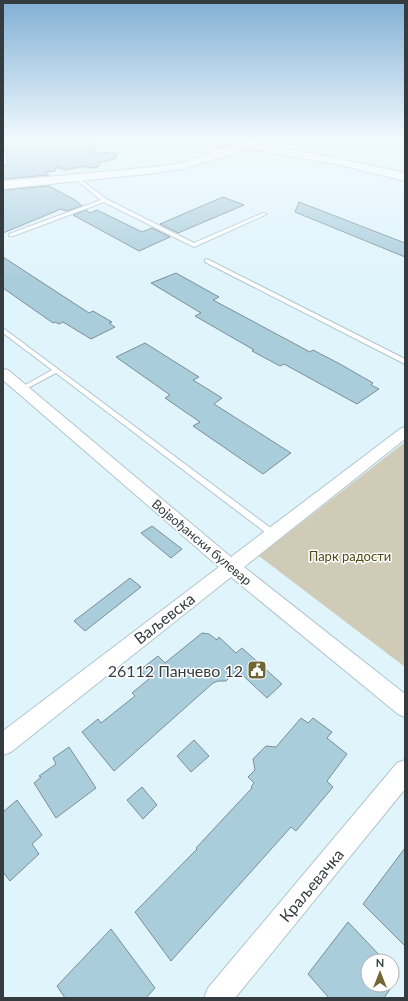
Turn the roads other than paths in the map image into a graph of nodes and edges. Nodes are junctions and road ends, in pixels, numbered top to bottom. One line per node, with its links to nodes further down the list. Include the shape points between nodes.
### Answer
1 (87, 186): 2 (lane)
2 (104, 200): 3 (lane, via 194,245); 4 (lane)
3 (265, 214)
4 (11, 234)
5 (207, 261): 7 (lane)
6 (3, 330): 8 (lane)
7 (405, 362)
8 (56, 371): 10 (lane); 12 (lane)
9 (3, 374): 10 (street, Војвођански булевар)
10 (22, 389): 13 (street, Војвођански булевар)
11 (405, 432): 12 (street, Ваљевска)
12 (273, 534): 13 (street, Ваљевска)
13 (230, 566): 14 (street, Војвођански булевар); 15 (street, Ваљевска)
14 (405, 707)
15 (3, 744)
16 (405, 771): 17 (street, Краљевачка)
17 (218, 998)

